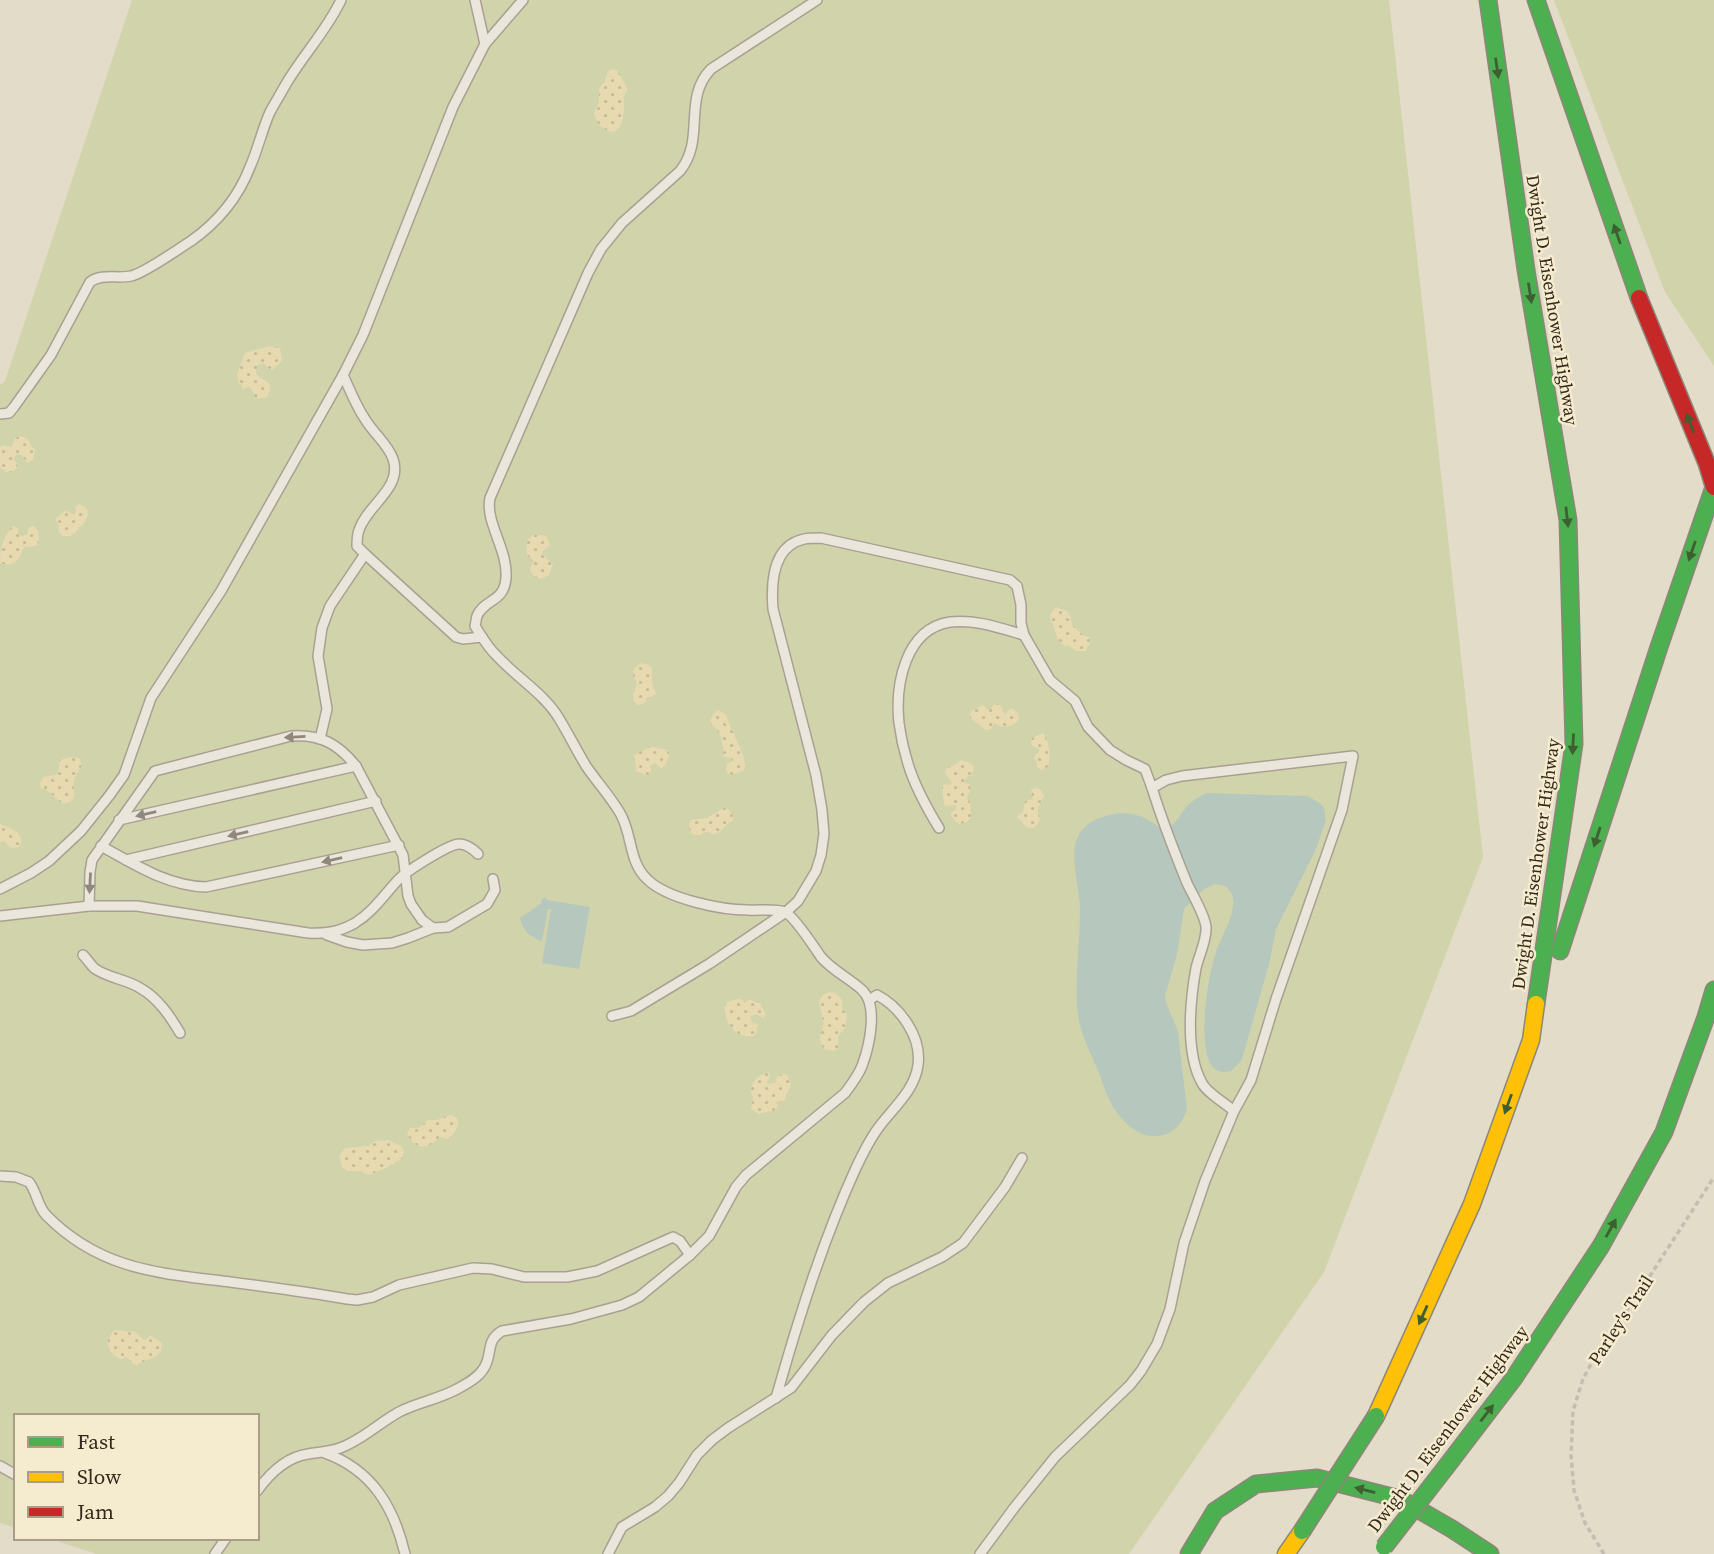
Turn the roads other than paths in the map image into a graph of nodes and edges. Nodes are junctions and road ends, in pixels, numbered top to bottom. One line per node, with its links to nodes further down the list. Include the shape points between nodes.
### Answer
1 (341, 0): 9 (lane, via 271,111 230,205 194,239 142,271 90,282 51,355 9,413)
2 (475, 0): 7 (lane)
3 (523, 0): 7 (lane)
4 (817, 0): 13 (lane, via 701,79 685,165 622,223 588,273 490,498 489,515 506,575 500,594 477,616 475,626)
5 (1488, 0): 38 (highway, Dwight D. Eisenhower Highway, one-way to 38, via 1568,520 1574,744)
6 (1536, 0): 10 (highway, one-way to 6, bridge, via 1639,298)
7 (485, 44): 8 (lane, via 453,107)
8 (343, 375): 11 (lane, via 365,419 394,461 389,488 358,531 357,546); 26 (lane, via 221,591 151,698 124,775 81,831 49,861)
9 (0, 414)
10 (1714, 487): 38 (highway, one-way to 38)
11 (365, 554): 13 (lane, via 456,637); 14 (lane, via 330,606 322,628 318,656 327,709)
12 (1024, 635): 16 (lane, via 1050,680 1075,701 1088,727 1110,750 1145,769); 19 (lane, via 992,625 949,622 918,639 907,658 901,677 899,723 910,771); 28 (lane, via 1017,586 1010,580 821,538 801,539 784,550 774,569 773,610 816,775 824,834 816,871)
13 (482, 637): 28 (lane, via 559,717 621,815 632,855 649,882 707,905)
14 (320, 739): 15 (lane, via 338,748); 18 (lane, one-way to 18, via 291,736 155,771)
15 (356, 766): 17 (lane); 18 (lane, one-way to 18)
16 (1152, 788): 39 (lane, via 1206,929 1193,989 1193,1058 1202,1085); 39 (lane, via 1182,776 1353,756 1342,810 1251,1080)
17 (376, 801): 20 (lane); 23 (lane, one-way to 23)
18 (119, 820): 21 (lane)
19 (939, 828)
20 (399, 845): 23 (lane, one-way to 23, via 206,887 174,882); 24 (lane)
21 (101, 846): 23 (lane); 27 (lane, one-way to 27, via 92,860)
22 (478, 854): 24 (lane, via 461,844 452,845)
23 (126, 860)
24 (406, 873): 30 (lane, via 411,905); 31 (lane, via 358,921)
25 (493, 879): 30 (lane, via 495,890 487,904 447,928)
26 (0, 889)
27 (89, 906): 29 (lane); 31 (lane, via 137,906)
28 (786, 912): 34 (lane, via 828,964); 35 (lane, via 631,1011)
29 (0, 916)
30 (433, 928): 31 (lane, via 393,943 363,945)
31 (325, 934)
32 (83, 955): 36 (lane, via 102,973 149,994)
33 (1714, 990): 40 (highway, Dwight D. Eisenhower Highway)
34 (869, 1000): 43 (lane, via 868,1044 855,1079 845,1093 747,1175 709,1236); 44 (lane, via 877,995 903,1017 916,1043 918,1066 909,1088 873,1137 836,1215)
35 (612, 1016)
36 (180, 1033)
37 (1714, 1039): 40 (highway)
38 (1531, 1040): 52 (highway, Dwight D. Eisenhower Highway, one-way to 52, bridge, via 1472,1204 1376,1416)
39 (1234, 1111): 50 (lane, via 1205,1181 1184,1242 1170,1309 1147,1362 1130,1385 1055,1457)
40 (1664, 1132): 47 (highway, Dwight D. Eisenhower Highway, one-way to 40, bridge, via 1514,1378 1601,1246)
41 (1022, 1158): 44 (lane, via 963,1243 888,1283 864,1302 791,1388)
42 (0, 1176): 43 (lane, via 29,1182 42,1210 72,1238 134,1268 347,1299 373,1297 398,1285 473,1268 524,1277 567,1277 597,1270 673,1237)
43 (691, 1255): 45 (lane, via 622,1305 571,1320 502,1331 495,1336 483,1370 473,1379)
44 (776, 1398): 49 (lane, via 712,1440 668,1496 622,1527)
45 (324, 1453): 46 (lane, via 287,1461); 48 (lane, via 344,1460 372,1483 390,1508)
46 (259, 1488)
47 (1382, 1550)
48 (405, 1554)
49 (608, 1554)
50 (980, 1554)
51 (1189, 1554): 53 (highway, one-way to 51, via 1400,1499 1317,1478 1256,1484 1215,1511)
52 (1286, 1554)
53 (1490, 1554)

